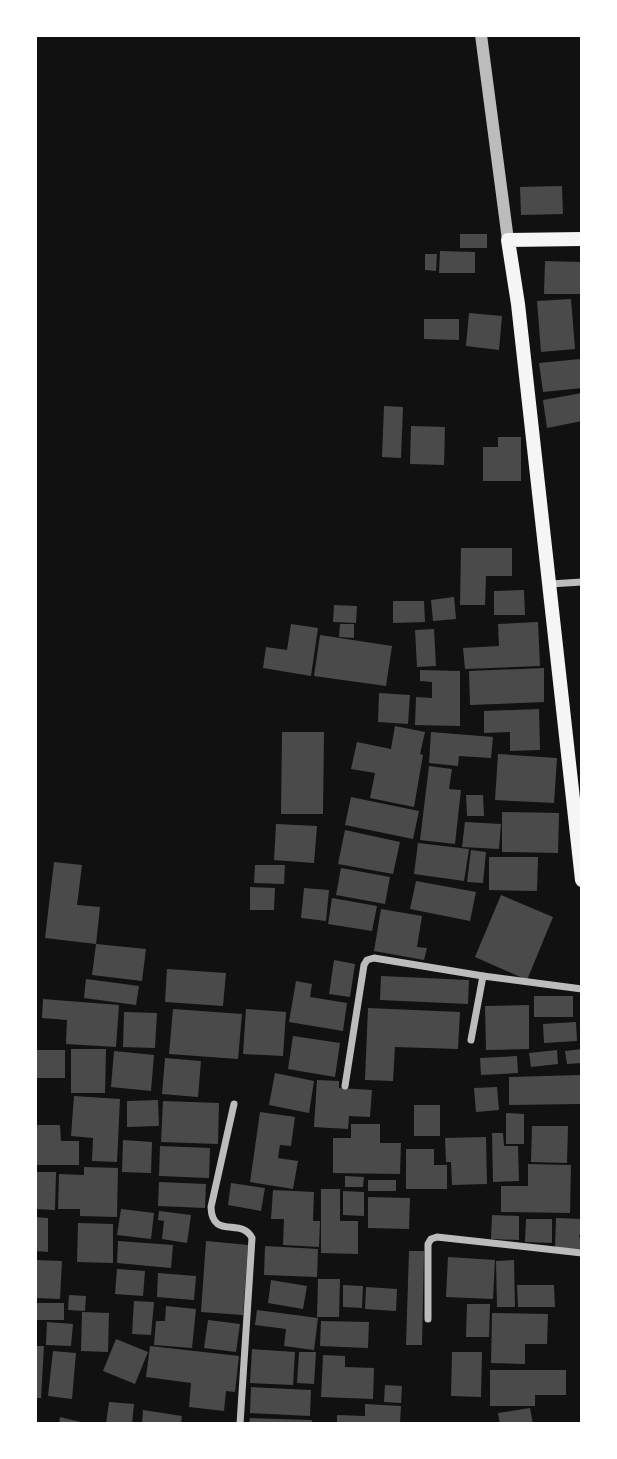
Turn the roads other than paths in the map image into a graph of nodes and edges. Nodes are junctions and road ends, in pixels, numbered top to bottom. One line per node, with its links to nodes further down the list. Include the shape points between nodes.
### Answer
1 (481, 35): 3 (street)
2 (582, 239): 3 (main road)
3 (508, 240): 5 (main road)
4 (582, 582): 5 (street)
5 (550, 584): 6 (main road)
6 (582, 880)
7 (483, 976): 8 (street); 9 (street); 10 (street, via 367,960)
8 (582, 989)
9 (471, 1040)
10 (345, 1086)
11 (234, 1104): 14 (street, via 211,1218 216,1224 245,1230 252,1238)
12 (582, 1253): 13 (street, via 431,1239)
13 (428, 1319)
14 (240, 1424)

